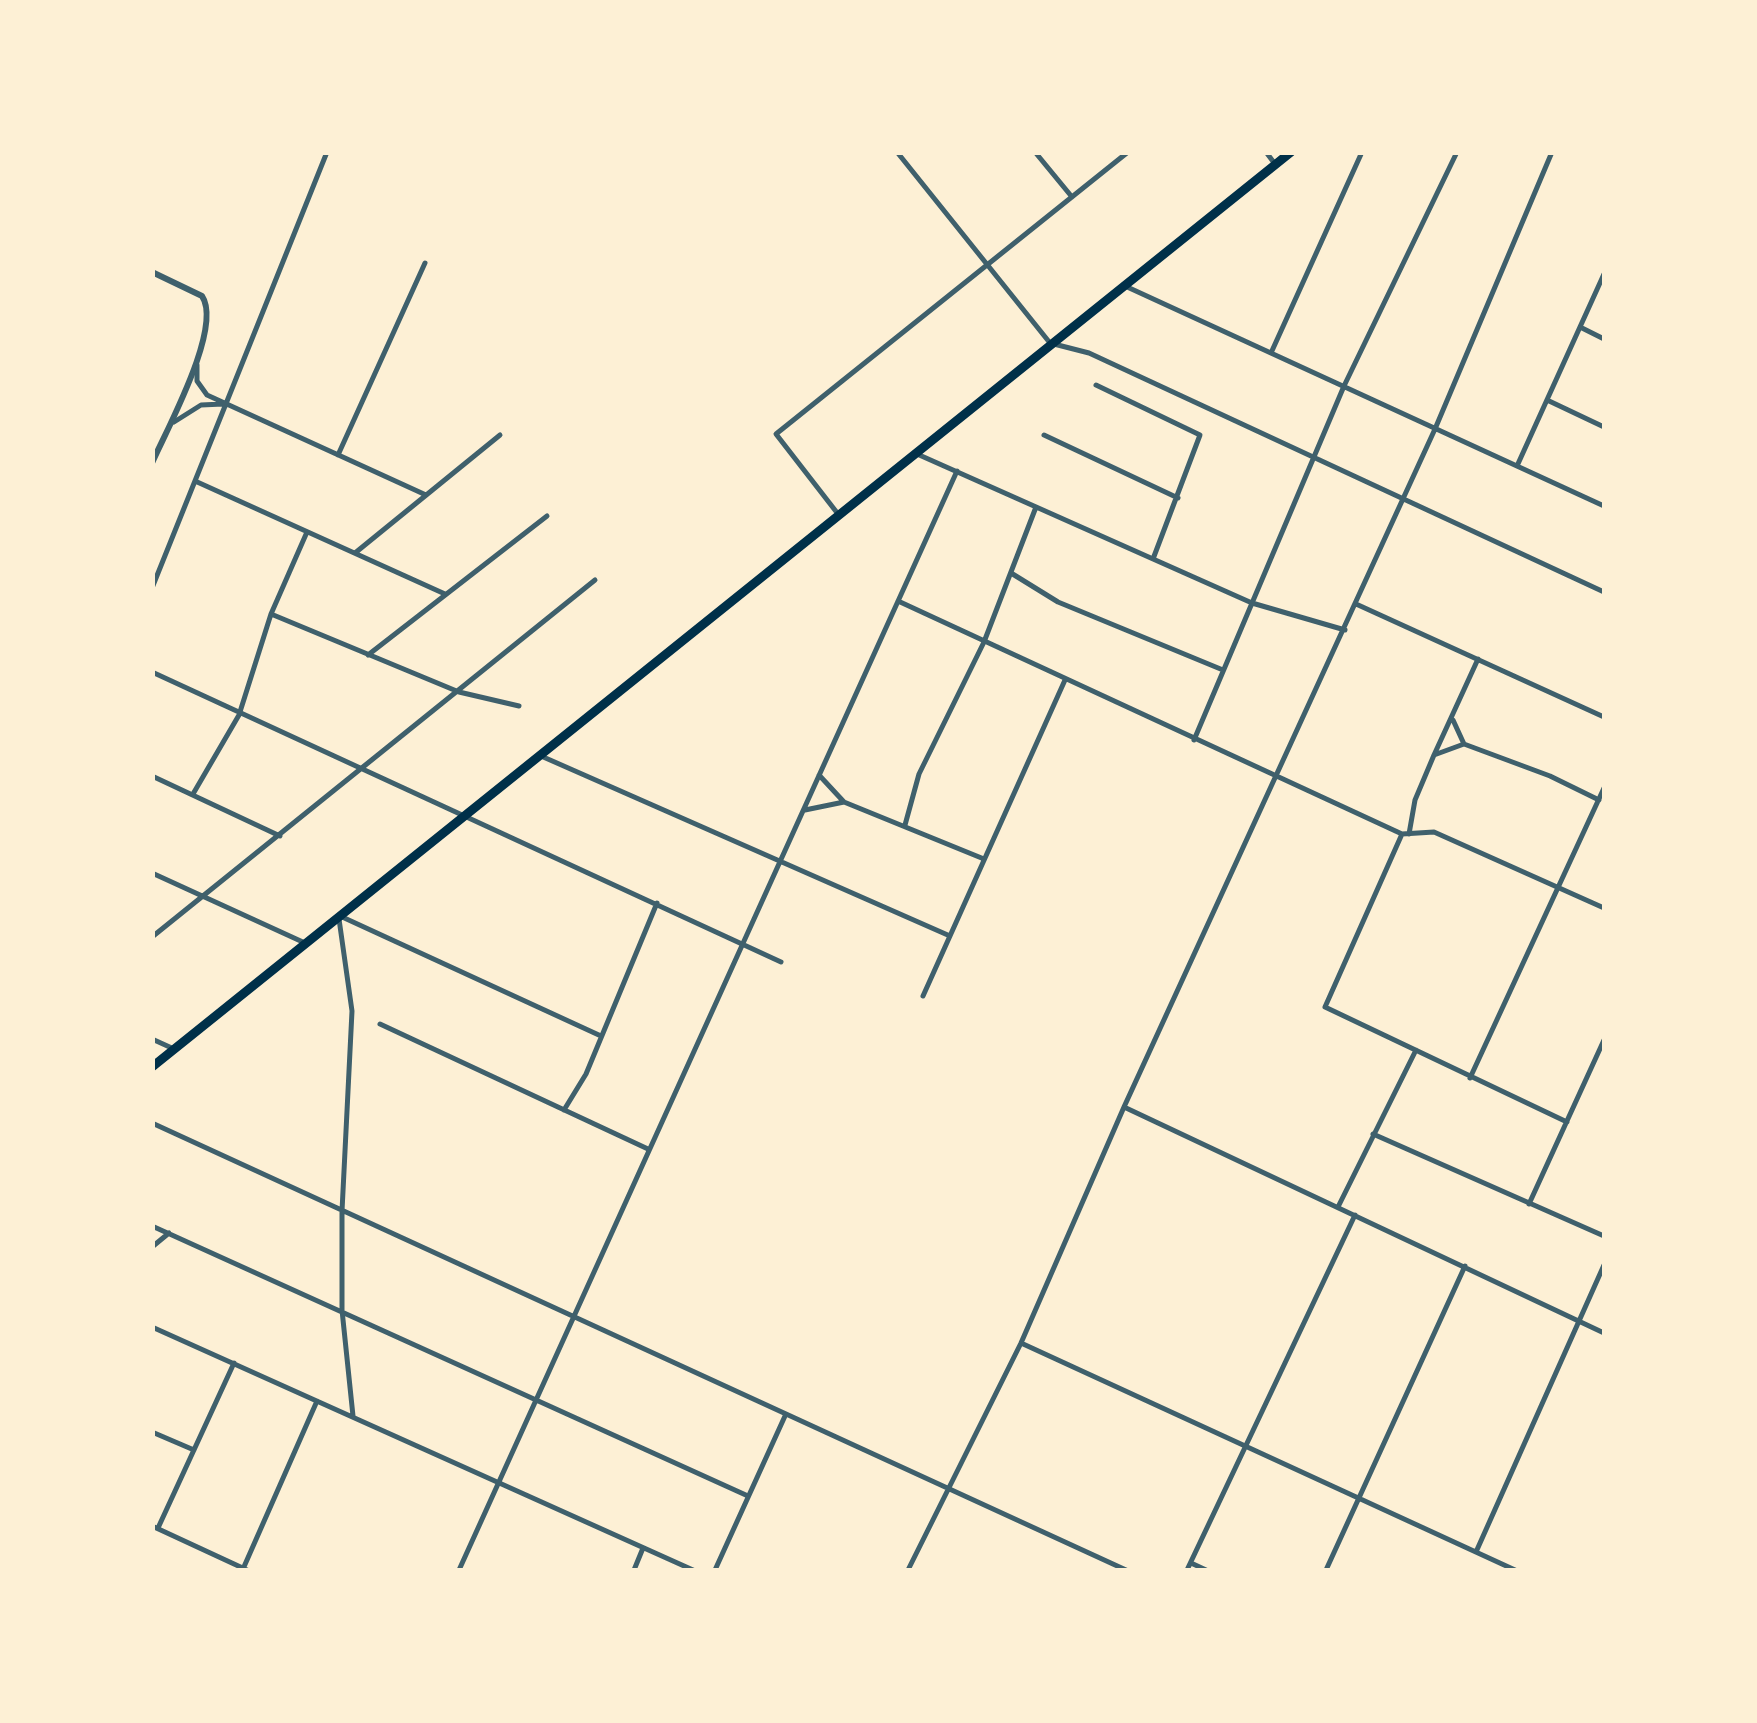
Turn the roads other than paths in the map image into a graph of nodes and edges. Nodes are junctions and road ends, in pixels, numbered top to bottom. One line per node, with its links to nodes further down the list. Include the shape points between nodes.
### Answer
1 (327, 152): 25 (street)
2 (896, 152): 13 (street)
3 (1035, 152): 11 (street)
4 (1128, 152): 11 (street)
5 (1266, 152): 10 (street)
6 (1290, 152): 10 (main road)
7 (1362, 152): 20 (street)
8 (1457, 152): 23 (street)
9 (1552, 152): 28 (street)
10 (1276, 164): 16 (main road)
11 (1072, 197): 13 (street)
12 (425, 263): 32 (street)
13 (986, 264): 19 (street); 43 (street, via 776,434)
14 (152, 272): 21 (street, via 194,290 206,303)
15 (1604, 274): 17 (street)
16 (1122, 285): 19 (main road); 20 (street)
17 (1580, 327): 18 (street); 24 (street)
18 (1604, 339)
19 (1050, 343): 31 (main road); 33 (street, via 1089,353)
20 (1271, 353): 23 (street)
21 (197, 357): 25 (street, via 198,386); 26 (street)
22 (1096, 385): 39 (street, via 1200,435)
23 (1344, 386): 28 (street); 33 (street)
24 (1547, 400): 27 (street); 35 (street)
25 (226, 404): 26 (street, via 201,405); 32 (street); 37 (street)
26 (169, 425): 34 (street)
27 (1604, 427)
28 (1435, 429): 35 (street); 40 (street)
29 (500, 435): 38 (street)
30 (1044, 435): 39 (street)
31 (914, 452): 36 (street); 43 (main road)
32 (338, 455): 38 (street)
33 (1313, 459): 40 (street); 54 (street)
34 (152, 462)
35 (1517, 466): 41 (street)
36 (957, 471): 42 (street); 53 (street)
37 (195, 481): 45 (street); 50 (street)
38 (426, 495): 46 (street)
39 (1178, 498): 47 (street)
40 (1403, 499): 51 (street); 55 (street)
41 (1604, 506)
42 (1036, 507): 47 (street); 48 (street)
43 (838, 514): 71 (main road)
44 (547, 516): 52 (street)
45 (307, 532): 46 (street); 56 (street)
46 (355, 554): 52 (street)
47 (1153, 559): 54 (street)
48 (1011, 572): 58 (street); 61 (street, via 1058,602)
49 (595, 580): 64 (street)
50 (152, 588)
51 (1604, 592)
52 (445, 594): 59 (street)
53 (898, 602): 58 (street); 75 (street)
54 (1252, 603): 57 (street); 61 (street)
55 (1356, 604): 57 (street); 60 (street)
56 (272, 614): 59 (street); 66 (street)
57 (1344, 630): 74 (street)
58 (984, 642): 63 (street); 83 (street, via 919,774)
59 (368, 655): 64 (street)
60 (1478, 660): 67 (street); 68 (street)
61 (1223, 670): 69 (street)
62 (152, 672): 66 (street)
63 (1065, 680): 69 (street); 86 (street)
64 (460, 692): 65 (street); 73 (street)
65 (519, 706)
66 (239, 715): 73 (street); 78 (street)
67 (1604, 717)
68 (1453, 719): 70 (street); 72 (street)
69 (1194, 740): 74 (street)
70 (1464, 744): 72 (street); 79 (street)
71 (539, 755): 82 (main road); 87 (street)
72 (1434, 756): 84 (street)
73 (366, 768): 82 (street); 85 (street)
74 (1276, 773): 84 (street); 108 (street)
75 (819, 774): 80 (street); 81 (street)
76 (152, 776): 78 (street)
77 (1604, 788): 79 (street)
78 (193, 794): 85 (street)
79 (1599, 800): 89 (street)
80 (844, 802): 81 (street); 83 (street)
81 (805, 810): 87 (street)
82 (466, 814): 91 (street); 93 (main road)
83 (905, 825): 86 (street)
84 (1406, 834): 89 (street, via 1434,832); 105 (street, via 1325,1007)
85 (280, 836): 90 (street)
86 (984, 859): 94 (street)
87 (780, 861): 94 (street); 97 (street)
88 (152, 874): 90 (street)
89 (1559, 888): 92 (street); 107 (street)
90 (203, 896): 95 (street); 96 (street)
91 (657, 903): 97 (street); 101 (street)
92 (1604, 908)
93 (339, 916): 96 (main road); 101 (street); 116 (street, via 352,1010)
94 (950, 936): 99 (street)
95 (152, 937)
96 (305, 943): 104 (main road)
97 (742, 943): 98 (street); 113 (street)
98 (782, 962)
99 (923, 996)
100 (380, 1024): 109 (street)
101 (601, 1036): 109 (street)
102 (152, 1039): 104 (street)
103 (1604, 1040): 110 (street)
104 (174, 1049): 106 (main road)
105 (1416, 1050): 107 (street); 112 (street)
106 (152, 1067)
107 (1470, 1078): 110 (street)
108 (1124, 1107): 115 (street); 129 (street)
109 (564, 1110): 113 (street)
110 (1567, 1122): 114 (street)
111 (152, 1123): 116 (street)
112 (1374, 1134): 114 (street); 115 (street)
113 (648, 1149): 125 (street)
114 (1530, 1204): 120 (street)
115 (1338, 1207): 117 (street)
116 (342, 1210): 124 (street); 125 (street)
117 (1355, 1214): 123 (street); 136 (street)
118 (152, 1226): 119 (street)
119 (170, 1233): 121 (street); 124 (street)
120 (1604, 1236)
121 (152, 1247)
122 (1604, 1265): 126 (street)
123 (1465, 1266): 126 (street); 141 (street)
124 (342, 1310): 131 (street); 134 (street)
125 (573, 1318): 131 (street); 133 (street)
126 (1579, 1321): 128 (street); 144 (street)
127 (152, 1327): 130 (street)
128 (1604, 1333)
129 (1022, 1343): 136 (street); 139 (street)
130 (234, 1363): 132 (street); 137 (street)
131 (536, 1400): 138 (street); 140 (street)
132 (318, 1401): 134 (street); 146 (street)
133 (785, 1416): 139 (street); 140 (street)
134 (353, 1417): 138 (street)
135 (152, 1432): 137 (street)
136 (1245, 1446): 141 (street); 145 (street)
137 (194, 1450): 142 (street)
138 (499, 1482): 143 (street); 147 (street)
139 (948, 1491): 151 (street); 152 (street)
140 (748, 1496): 150 (street)
141 (1356, 1498): 144 (street); 155 (street)
142 (155, 1527): 146 (street)
143 (644, 1548): 148 (street); 149 (street)
144 (1476, 1552): 156 (street)
145 (1190, 1563): 153 (street); 154 (street)
146 (245, 1570)
147 (461, 1570)
148 (634, 1570)
149 (692, 1570)
150 (715, 1570)
151 (908, 1570)
152 (1126, 1570)
153 (1186, 1570)
154 (1206, 1570)
155 (1326, 1570)
156 (1515, 1570)

